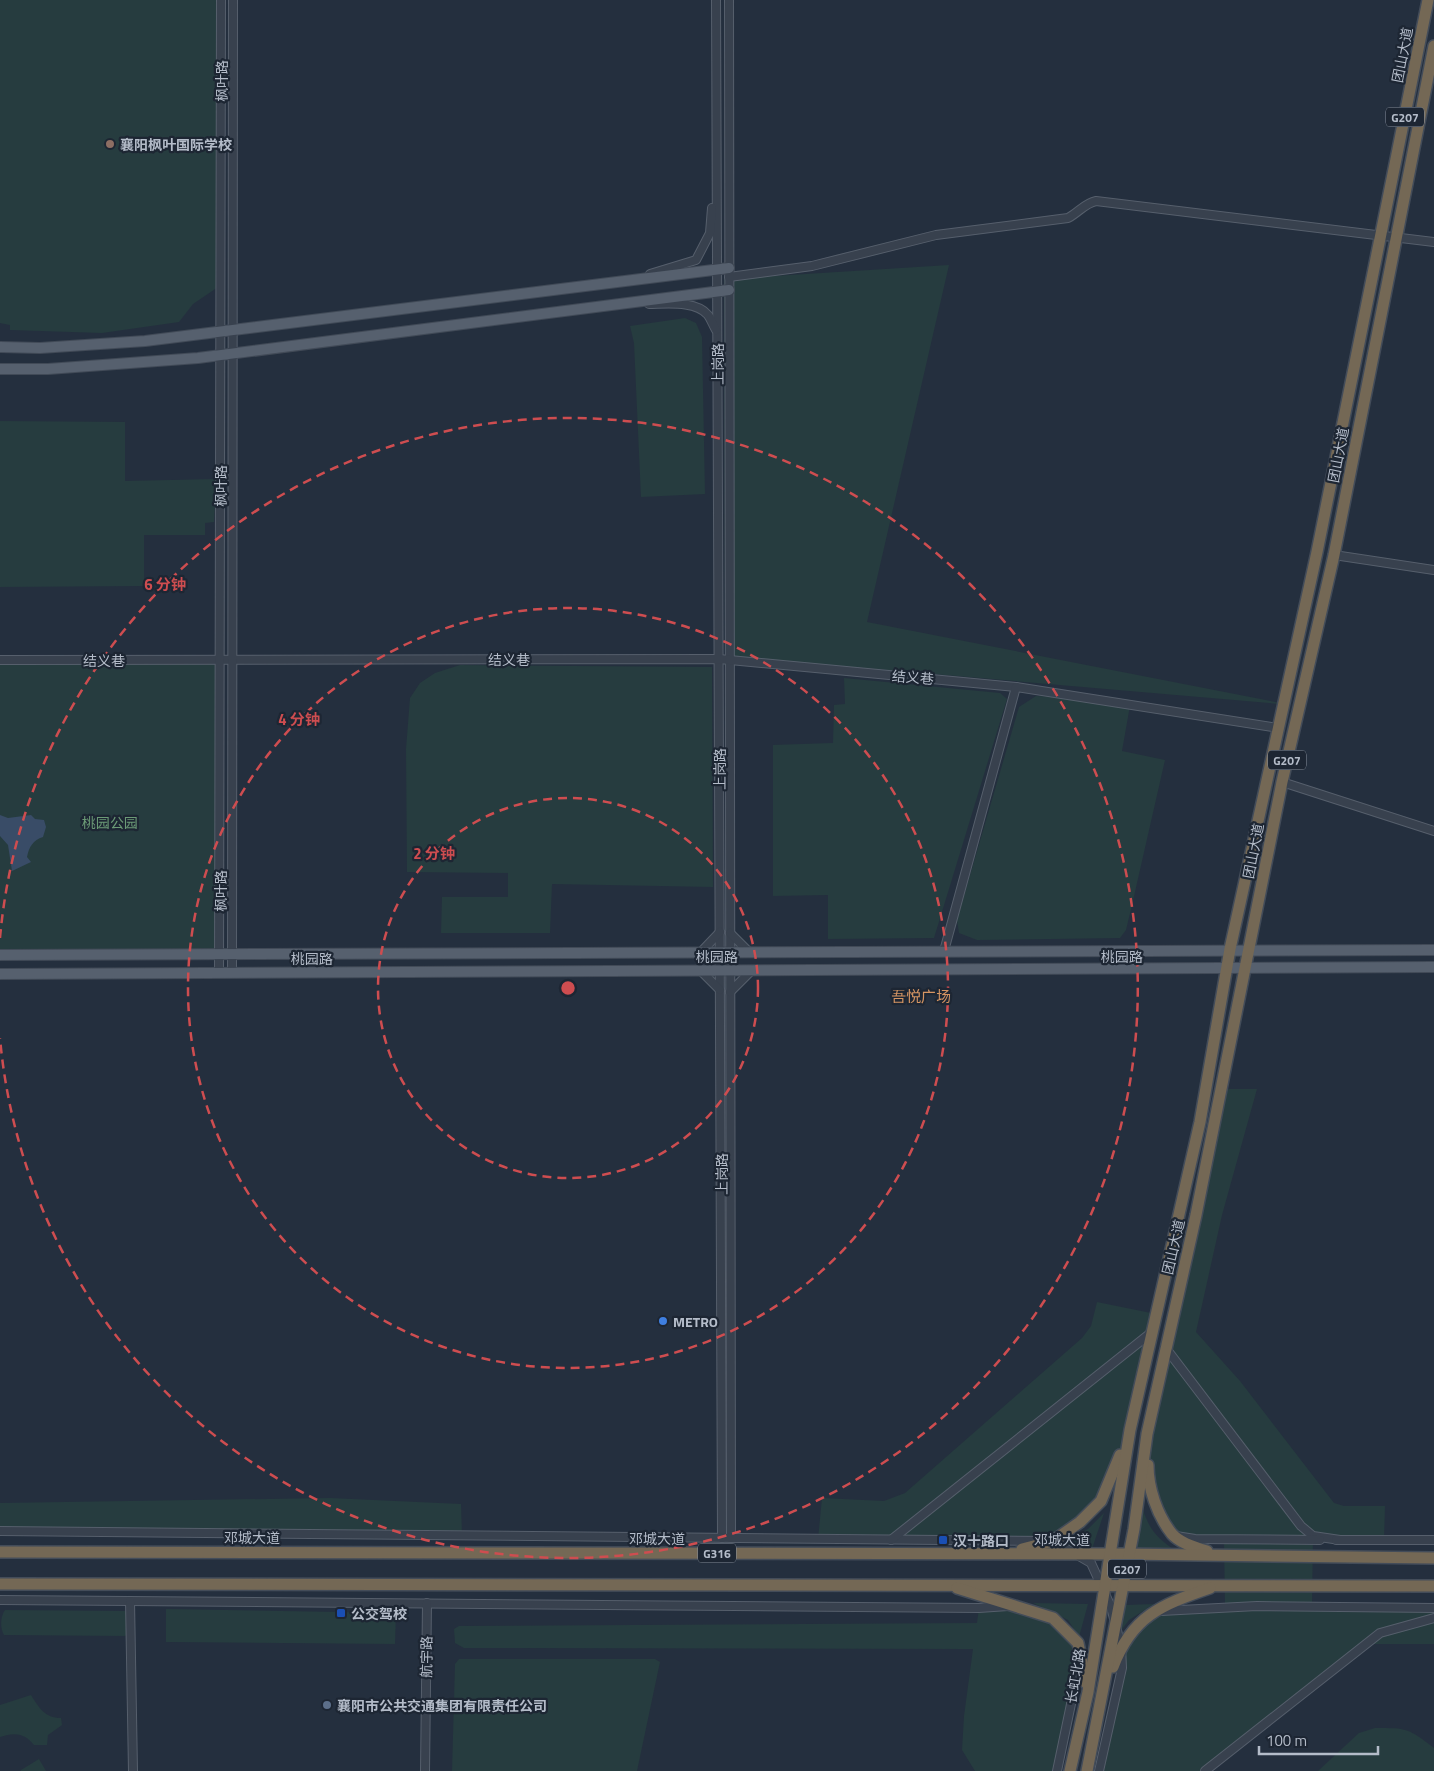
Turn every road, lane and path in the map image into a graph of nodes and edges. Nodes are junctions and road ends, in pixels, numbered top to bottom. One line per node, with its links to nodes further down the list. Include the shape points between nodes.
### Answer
1 (221, 0): 18 (street, 枫叶路)
2 (233, 0): 17 (street, 枫叶路)
3 (716, 0): 7 (street, 上岗路)
4 (729, 0): 12 (street, 上岗路)
5 (1428, 0): 8 (highway, 团山大道 / G207)
6 (1434, 46): 9 (highway, 团山大道 / G207)
7 (716, 166): 11 (street, 上岗路); 13 (street, via 710,233 696,260)
8 (1382, 234): 9 (street); 12 (street, via 1096,201 1089,202 1079,213 1068,218 936,235 812,266); 32 (highway, 团山大道 / G207)
9 (1396, 236): 10 (street); 24 (highway, 团山大道 / G207)
10 (1434, 242)
11 (717, 270): 12 (main road); 13 (main road); 15 (street, 上岗路)
12 (729, 272): 14 (street, 上岗路)
13 (618, 282): 17 (main road)
14 (729, 290): 15 (main road); 30 (street, 上岗路)
15 (717, 292): 16 (main road); 19 (street, 上岗路)
16 (617, 305): 19 (street, via 676,304 694,307 707,314); 21 (main road)
17 (234, 329): 18 (main road); 21 (street, 枫叶路)
18 (220, 331): 20 (main road, via 145,341 40,348); 22 (street, 枫叶路)
19 (717, 332): 26 (street, 上岗路)
20 (0, 347)
21 (234, 354): 22 (main road); 29 (street, 枫叶路)
22 (220, 355): 23 (main road, via 48,369); 28 (street, 枫叶路)
23 (0, 369)
24 (1334, 555): 25 (street); 33 (highway, 团山大道 / G207)
25 (1434, 570)
26 (718, 659): 29 (street, 结义巷); 30 (street, 结义巷); 35 (street, 上岗路)
27 (0, 660): 28 (street, 结义巷)
28 (220, 660): 29 (street, 结义巷); 44 (street, 枫叶路)
29 (233, 660): 45 (street, 枫叶路)
30 (730, 660): 31 (street, 结义巷); 36 (street, 上岗路)
31 (1016, 687): 32 (street, 结义巷); 40 (street)
32 (1278, 728): 37 (highway, 团山大道 / G207)
33 (1282, 782): 34 (street); 38 (highway, 团山大道 / G207)
34 (1434, 832)
35 (720, 932): 41 (street); 42 (street, 上岗路)
36 (730, 933): 42 (street, 上岗路); 43 (street)
37 (1230, 949): 38 (main road, 桃园路); 40 (main road, 桃园路); 48 (highway, 团山大道 / G207)
38 (1248, 949): 39 (main road, 桃园路); 49 (highway, 团山大道 / G207)
39 (1434, 950)
40 (944, 951): 43 (main road, 桃园路)
41 (701, 952): 42 (main road, 桃园路); 45 (main road, 桃园路)
42 (725, 952): 43 (main road, 桃园路); 51 (street, 上岗路)
43 (749, 952)
44 (220, 954): 45 (main road, 桃园路); 46 (main road, 桃园路); 53 (street, 枫叶路)
45 (232, 954): 54 (street, 枫叶路)
46 (0, 955)
47 (1434, 967): 49 (main road, 桃园路)
48 (1226, 969): 49 (main road, 桃园路); 52 (main road, 桃园路); 58 (highway, 团山大道 / G207, via 1200,1122)
49 (1244, 969): 59 (highway, 团山大道 / G207, via 1196,1215)
50 (700, 970): 51 (main road, 桃园路); 54 (main road, 桃园路); 56 (street)
51 (725, 970): 52 (main road, 桃园路); 56 (street, 上岗路); 57 (street, 上岗路)
52 (752, 970): 57 (street)
53 (219, 972): 54 (main road, 桃园路); 55 (main road, 桃园路)
54 (232, 972)
55 (0, 974)
56 (720, 990): 64 (street, 上岗路)
57 (730, 992): 65 (street, 上岗路)
58 (1152, 1332): 61 (highway, 团山大道 / G207); 66 (street)
59 (1165, 1347): 60 (highway, 团山大道 / G207); 67 (street, via 1301,1526 1313,1536)
60 (1148, 1429): 63 (highway, via 1148,1476 1155,1505); 73 (highway, 团山大道 / G207)
61 (1130, 1430): 69 (highway, via 1101,1500 1080,1522); 72 (highway, 团山大道 / G207, via 1121,1472)
62 (0, 1531): 64 (street)
63 (1173, 1535): 67 (street, via 1195,1539); 74 (highway, via 1195,1548)
64 (722, 1538): 65 (street)
65 (731, 1538): 66 (street)
66 (891, 1540): 69 (street)
67 (1340, 1540): 68 (street)
68 (1434, 1540)
69 (1053, 1541): 71 (highway); 91 (street, via 1091,1564 1111,1606)
70 (0, 1552): 71 (highway, 邓城大道 / G316)
71 (1004, 1554): 72 (highway, 邓城大道 / G316)
72 (1111, 1554): 73 (highway, 邓城大道 / G316); 79 (highway, 团山大道 / G207)
73 (1129, 1554): 74 (highway, 邓城大道 / G316); 80 (highway, 团山大道 / G207)
74 (1221, 1555): 75 (highway, 邓城大道 / G316)
75 (1434, 1558)
76 (0, 1584): 77 (highway)
77 (147, 1584): 78 (highway); 85 (street)
78 (946, 1584): 79 (highway); 87 (highway)
79 (1106, 1585): 80 (highway); 94 (highway, 长虹北路 / G207)
80 (1124, 1585): 81 (highway); 93 (highway, 团山大道 / G207)
81 (1219, 1585): 82 (highway); 89 (highway)
82 (1434, 1586)
83 (0, 1600): 84 (street)
84 (130, 1601): 85 (street); 95 (street)
85 (147, 1601): 86 (street)
86 (427, 1603): 87 (street, via 979,1608); 96 (street, 航宇路)
87 (1016, 1605): 92 (highway, via 1053,1618 1078,1643)
88 (1434, 1608): 89 (street, via 1257,1606)
89 (1154, 1612): 91 (highway, via 1134,1627)
90 (1434, 1618): 101 (street, via 1380,1633)
91 (1121, 1646): 93 (highway); 100 (street, via 1122,1668)
92 (1081, 1657): 94 (highway); 97 (street)
93 (1104, 1691): 99 (highway, G207)
94 (1088, 1692): 98 (highway, 长虹北路 / G207)
95 (132, 1771)
96 (425, 1771)
97 (1057, 1771)
98 (1070, 1771)
99 (1087, 1771)
100 (1099, 1771)
101 (1205, 1771)

